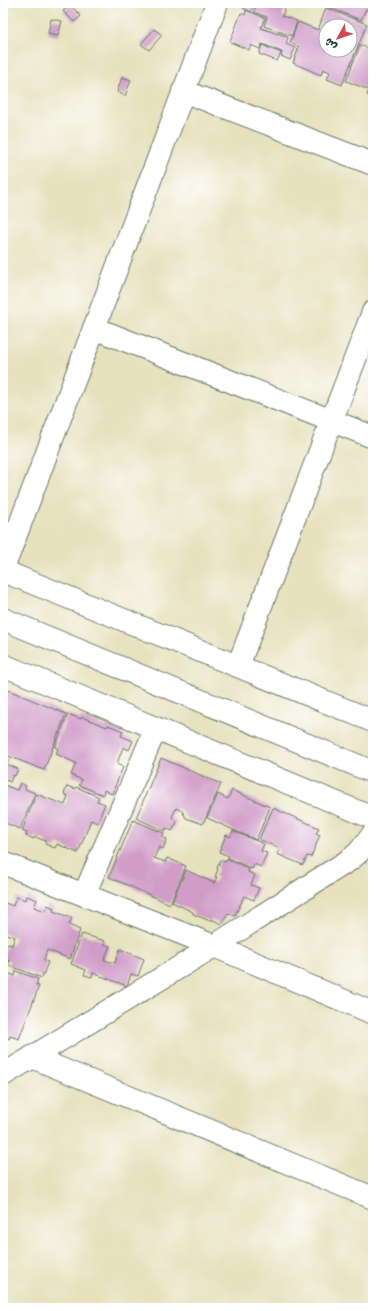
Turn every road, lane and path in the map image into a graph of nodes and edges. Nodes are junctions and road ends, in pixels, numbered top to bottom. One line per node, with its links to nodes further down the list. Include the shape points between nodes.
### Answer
1 (217, 3): 2 (street)
2 (183, 91): 3 (street); 5 (street)
3 (373, 164)
4 (373, 312): 6 (street)
5 (94, 328): 6 (street); 8 (street)
6 (332, 421): 7 (street); 11 (street)
7 (373, 437)
8 (3, 570): 11 (street)
9 (3, 619): 14 (street)
10 (3, 665): 13 (street)
11 (238, 666): 12 (street)
12 (373, 721)
13 (156, 728): 15 (street); 18 (street)
14 (373, 772)
15 (373, 818)
16 (373, 834): 19 (street, via 351,859)
17 (3, 863): 18 (street)
18 (84, 895): 19 (street)
19 (214, 946): 20 (street); 21 (street)
20 (373, 1013)
21 (32, 1057): 22 (street); 23 (street)
22 (3, 1075)
23 (373, 1198)

